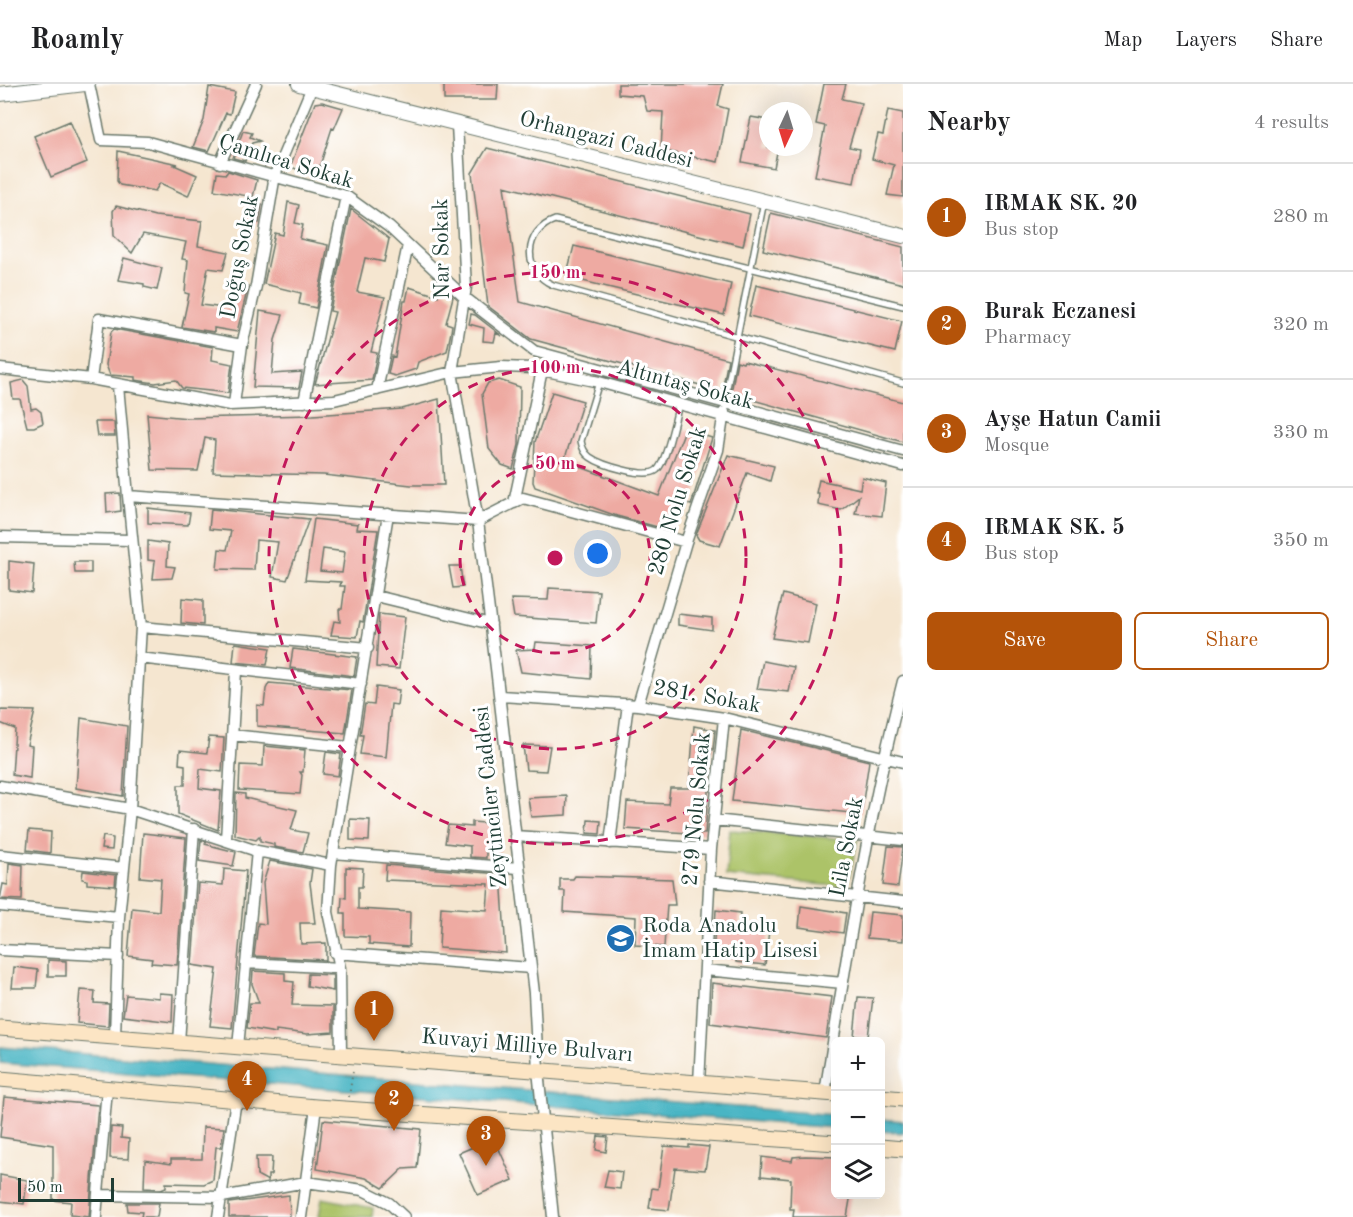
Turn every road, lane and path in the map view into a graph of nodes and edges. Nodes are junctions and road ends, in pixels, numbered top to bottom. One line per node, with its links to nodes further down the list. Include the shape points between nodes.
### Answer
1 (87, 84): 4 (street); 6 (street, Çamlıca Sokak, via 101,140 148,142)
2 (256, 84): 6 (street)
3 (314, 86): 5 (street, Orhangazi Caddesi); 7 (street, Doğuş Sokak)
4 (0, 94)
5 (457, 125): 9 (street, Orhangazi Caddesi); 13 (street, Nar Sokak)
6 (220, 163): 7 (street, Çamlıca Sokak)
7 (275, 175): 8 (street, Çamlıca Sokak); 16 (street, Doğuş Sokak)
8 (346, 196): 11 (street, Çamlıca Sokak); 26 (street)
9 (764, 200): 10 (street, Orhangazi Caddesi); 12 (lane, 280 Nolu Sokak)
10 (903, 236)
11 (408, 245): 13 (street, Çamlıca Sokak); 25 (street)
12 (751, 267): 14 (lane); 15 (lane, 280 Nolu Sokak); 15 (lane, via 555,220 537,232 530,247 531,264 547,282)
13 (464, 297): 17 (street, Çamlıca Sokak); 20 (street, Nar Sokak)
14 (903, 306)
15 (737, 337): 23 (lane); 27 (lane, 280 Nolu Sokak)
16 (242, 345): 21 (street, via 99,319); 28 (street, Doğuş Sokak)
17 (534, 351): 19 (street); 27 (street, Altıntaş Sokak)
18 (0, 369): 21 (street, Altıntaş Sokak)
19 (537, 369): 20 (street, Altıntaş Sokak, via 501,367); 22 (street, Altıntaş Sokak); 34 (street)
20 (452, 372): 25 (street, Altıntaş Sokak); 36 (street, Nar Sokak)
21 (91, 379): 24 (street, Altıntaş Sokak)
22 (598, 382): 29 (street, Altıntaş Sokak); 29 (lane, via 582,447 595,459 641,474 652,473 661,465)
23 (903, 384)
24 (118, 386): 28 (street, Altıntaş Sokak); 33 (street)
25 (377, 390): 26 (street, Altıntaş Sokak)
26 (304, 402): 28 (street, Altıntaş Sokak)
27 (724, 403): 30 (street, 280 Nolu Sokak); 31 (street, Altıntaş Sokak)
28 (234, 404)
29 (679, 404): 30 (street, Altıntaş Sokak)
30 (723, 417): 32 (street, Altıntaş Sokak); 39 (street, 280 Nolu Sokak, via 718,450)
31 (903, 451)
32 (903, 466)
33 (128, 496): 35 (street); 38 (street)
34 (514, 503): 36 (street); 39 (street, via 523,498)
35 (388, 514): 36 (street); 40 (street)
36 (478, 521): 41 (street, Zeytinciler Caddesi)
37 (0, 537): 38 (street)
38 (130, 540): 42 (street)
39 (686, 542): 49 (street, 280 Nolu Sokak)
40 (376, 596): 41 (street); 43 (street)
41 (491, 624): 48 (street, Zeytinciler Caddesi)
42 (141, 627): 43 (street); 44 (street)
43 (368, 648): 47 (street)
44 (139, 658): 45 (street); 56 (street)
45 (236, 671): 47 (street); 51 (street)
46 (903, 681): 53 (street, Lila Sokak)
47 (361, 684): 52 (street)
48 (500, 696): 49 (street, 281. Sokak); 60 (street, Zeytinciler Caddesi)
49 (633, 704): 50 (street, 281. Sokak); 63 (street, 280 Nolu Sokak)
50 (724, 718): 53 (street, 281. Sokak); 57 (street, 279 Nolu Sokak)
51 (232, 735): 52 (street); 61 (street)
52 (349, 747): 66 (street)
53 (884, 756): 54 (street, 281. Sokak); 59 (street, Lila Sokak)
54 (903, 762)
55 (0, 786): 56 (street)
56 (130, 809): 58 (street); 69 (street)
57 (714, 820): 59 (street); 64 (street, 279 Nolu Sokak)
58 (194, 829): 61 (street); 86 (street)
59 (869, 835): 62 (street); 72 (street, Lila Sokak)
60 (515, 836): 63 (street); 70 (street, Zeytinciler Caddesi)
61 (226, 840): 65 (street)
62 (903, 840)
63 (610, 843): 64 (street)
64 (711, 849): 71 (street, 279 Nolu Sokak)
65 (257, 851): 68 (street); 79 (street)
66 (333, 853): 68 (street); 70 (street)
67 (0, 855): 69 (street)
68 (331, 865): 77 (street, via 328,912)
69 (124, 868): 75 (street)
70 (518, 868): 81 (street, Zeytinciler Caddesi)
71 (709, 881): 72 (street); 82 (street, 279 Nolu Sokak)
72 (857, 896): 73 (street); 83 (street, Lila Sokak)
73 (903, 902)
74 (0, 906): 75 (street)
75 (119, 917): 78 (street)
76 (0, 950): 78 (street)
77 (335, 953): 80 (street); 81 (street)
78 (118, 956): 85 (street)
79 (246, 963): 80 (street); 87 (street)
80 (340, 968): 88 (street)
81 (531, 968): 90 (street, Zeytinciler Caddesi)
82 (705, 970): 83 (street); 92 (street, 279 Nolu Sokak)
83 (843, 983): 94 (street, Lila Sokak)
84 (0, 1028): 85 (main road, Kuvayi Milliye Bulvarı)
85 (115, 1036): 86 (main road, Kuvayi Milliye Bulvarı)
86 (179, 1042): 87 (main road, Kuvayi Milliye Bulvarı)
87 (238, 1047): 88 (main road, Kuvayi Milliye Bulvarı)
88 (341, 1054): 90 (main road, Kuvayi Milliye Bulvarı)
89 (354, 1065): 96 (path)
90 (538, 1070): 92 (main road, Kuvayi Milliye Bulvarı); 100 (street, Zeytinciler Caddesi)
91 (0, 1079): 93 (main road)
92 (699, 1083): 94 (main road, Kuvayi Milliye Bulvarı)
93 (107, 1089): 98 (main road); 105 (street)
94 (830, 1093)
95 (885, 1097): 97 (main road)
96 (349, 1099)
97 (903, 1099)
98 (236, 1100): 99 (main road); 106 (street)
99 (316, 1107): 100 (main road); 104 (street)
100 (542, 1114): 101 (main road); 111 (street, Zeytinciler Caddesi)
101 (831, 1143)
102 (885, 1147): 103 (main road)
103 (903, 1149)
104 (306, 1182): 106 (street); 109 (street); 110 (street, via 363,1190 389,1203)
105 (99, 1195): 106 (street); 107 (street)
106 (222, 1197): 108 (street)
107 (96, 1217)
108 (218, 1217)
109 (301, 1217)
110 (404, 1217)
111 (553, 1217)

